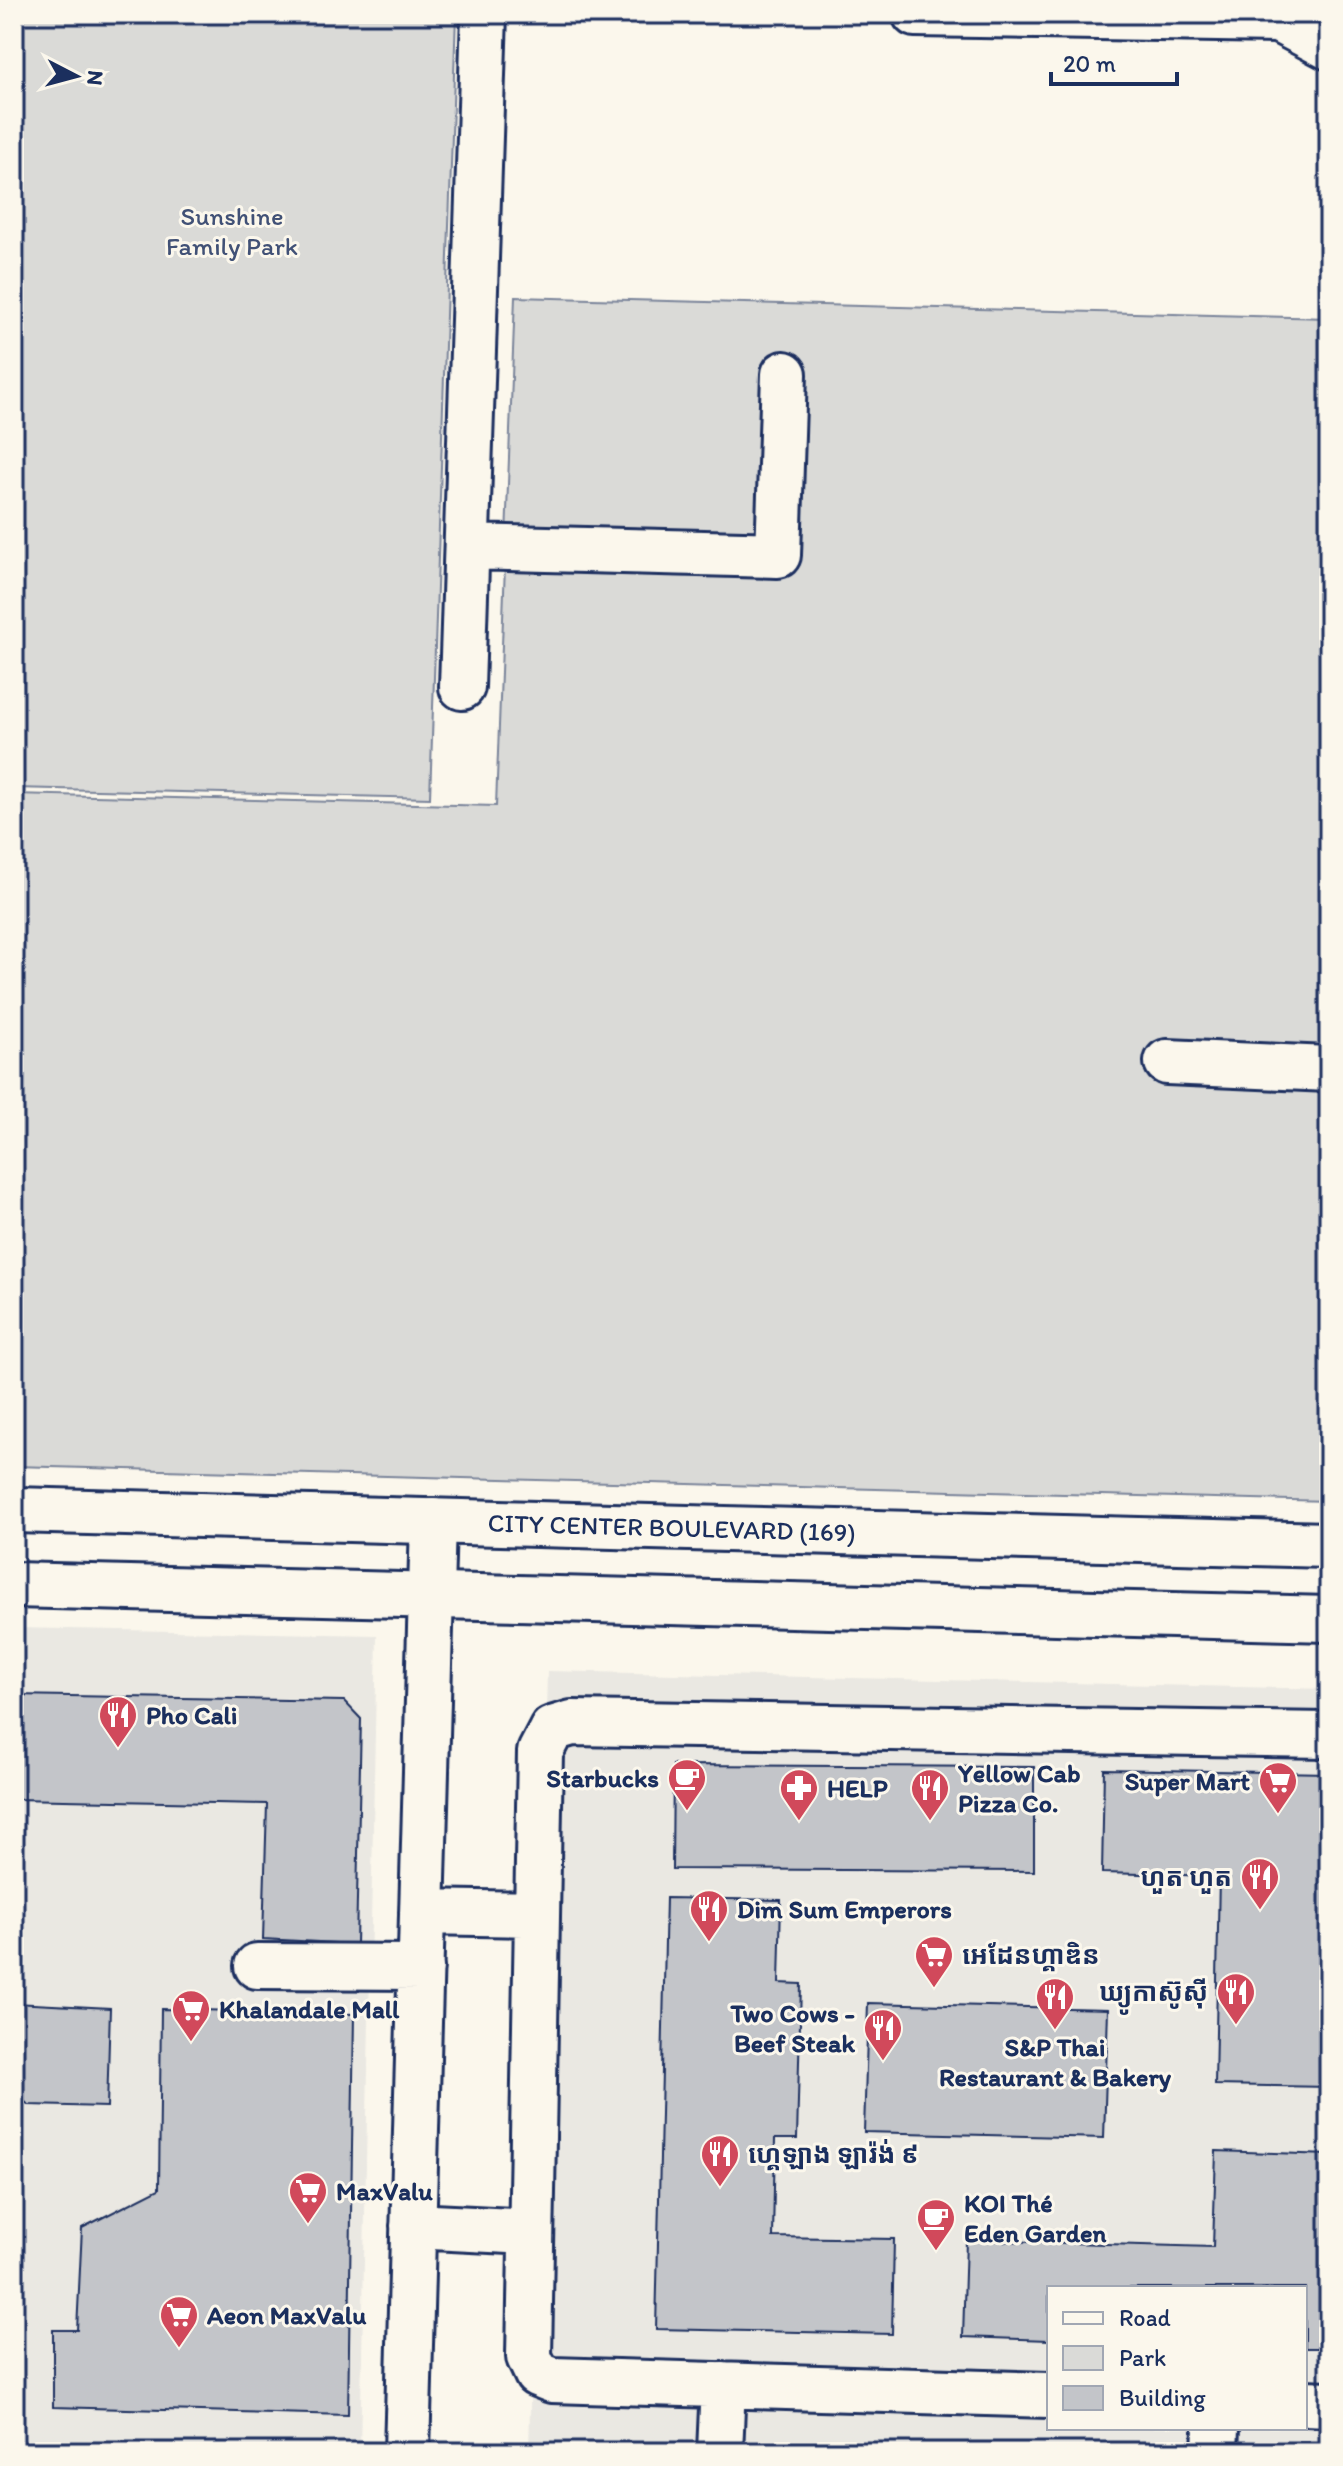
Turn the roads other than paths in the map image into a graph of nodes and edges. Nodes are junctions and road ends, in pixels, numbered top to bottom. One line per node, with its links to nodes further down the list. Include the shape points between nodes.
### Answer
1 (484, 14): 5 (main road)
2 (915, 14): 3 (main road, via 1278,20)
3 (1329, 47)
4 (784, 374): 5 (main road, via 778,555)
5 (467, 547): 6 (main road)
6 (462, 687)
7 (1167, 1062): 8 (main road)
8 (1329, 1069)
9 (14, 1510): 10 (main road, CITY CENTER BOULEVARD (169))
10 (433, 1521): 11 (main road, CITY CENTER BOULEVARD (169)); 13 (main road)
11 (1329, 1545)
12 (14, 1585): 13 (main road)
13 (431, 1595): 14 (main road); 16 (main road)
14 (1329, 1619)
15 (1329, 1735): 17 (main road, via 572,1723 552,1729 540,1752)
16 (422, 1912): 17 (main road); 19 (main road)
17 (537, 1914): 21 (main road)
18 (257, 1966): 19 (main road)
19 (421, 1967): 20 (main road)
20 (413, 2226): 21 (main road); 27 (main road)
21 (531, 2232): 22 (main road, via 529,2357 537,2374 552,2380)
22 (723, 2385): 23 (main road); 28 (main road)
23 (1047, 2395)
24 (1307, 2403): 25 (main road)
25 (1329, 2404)
26 (1216, 2430): 29 (main road)
27 (407, 2452)
28 (720, 2452)
29 (1215, 2452)

